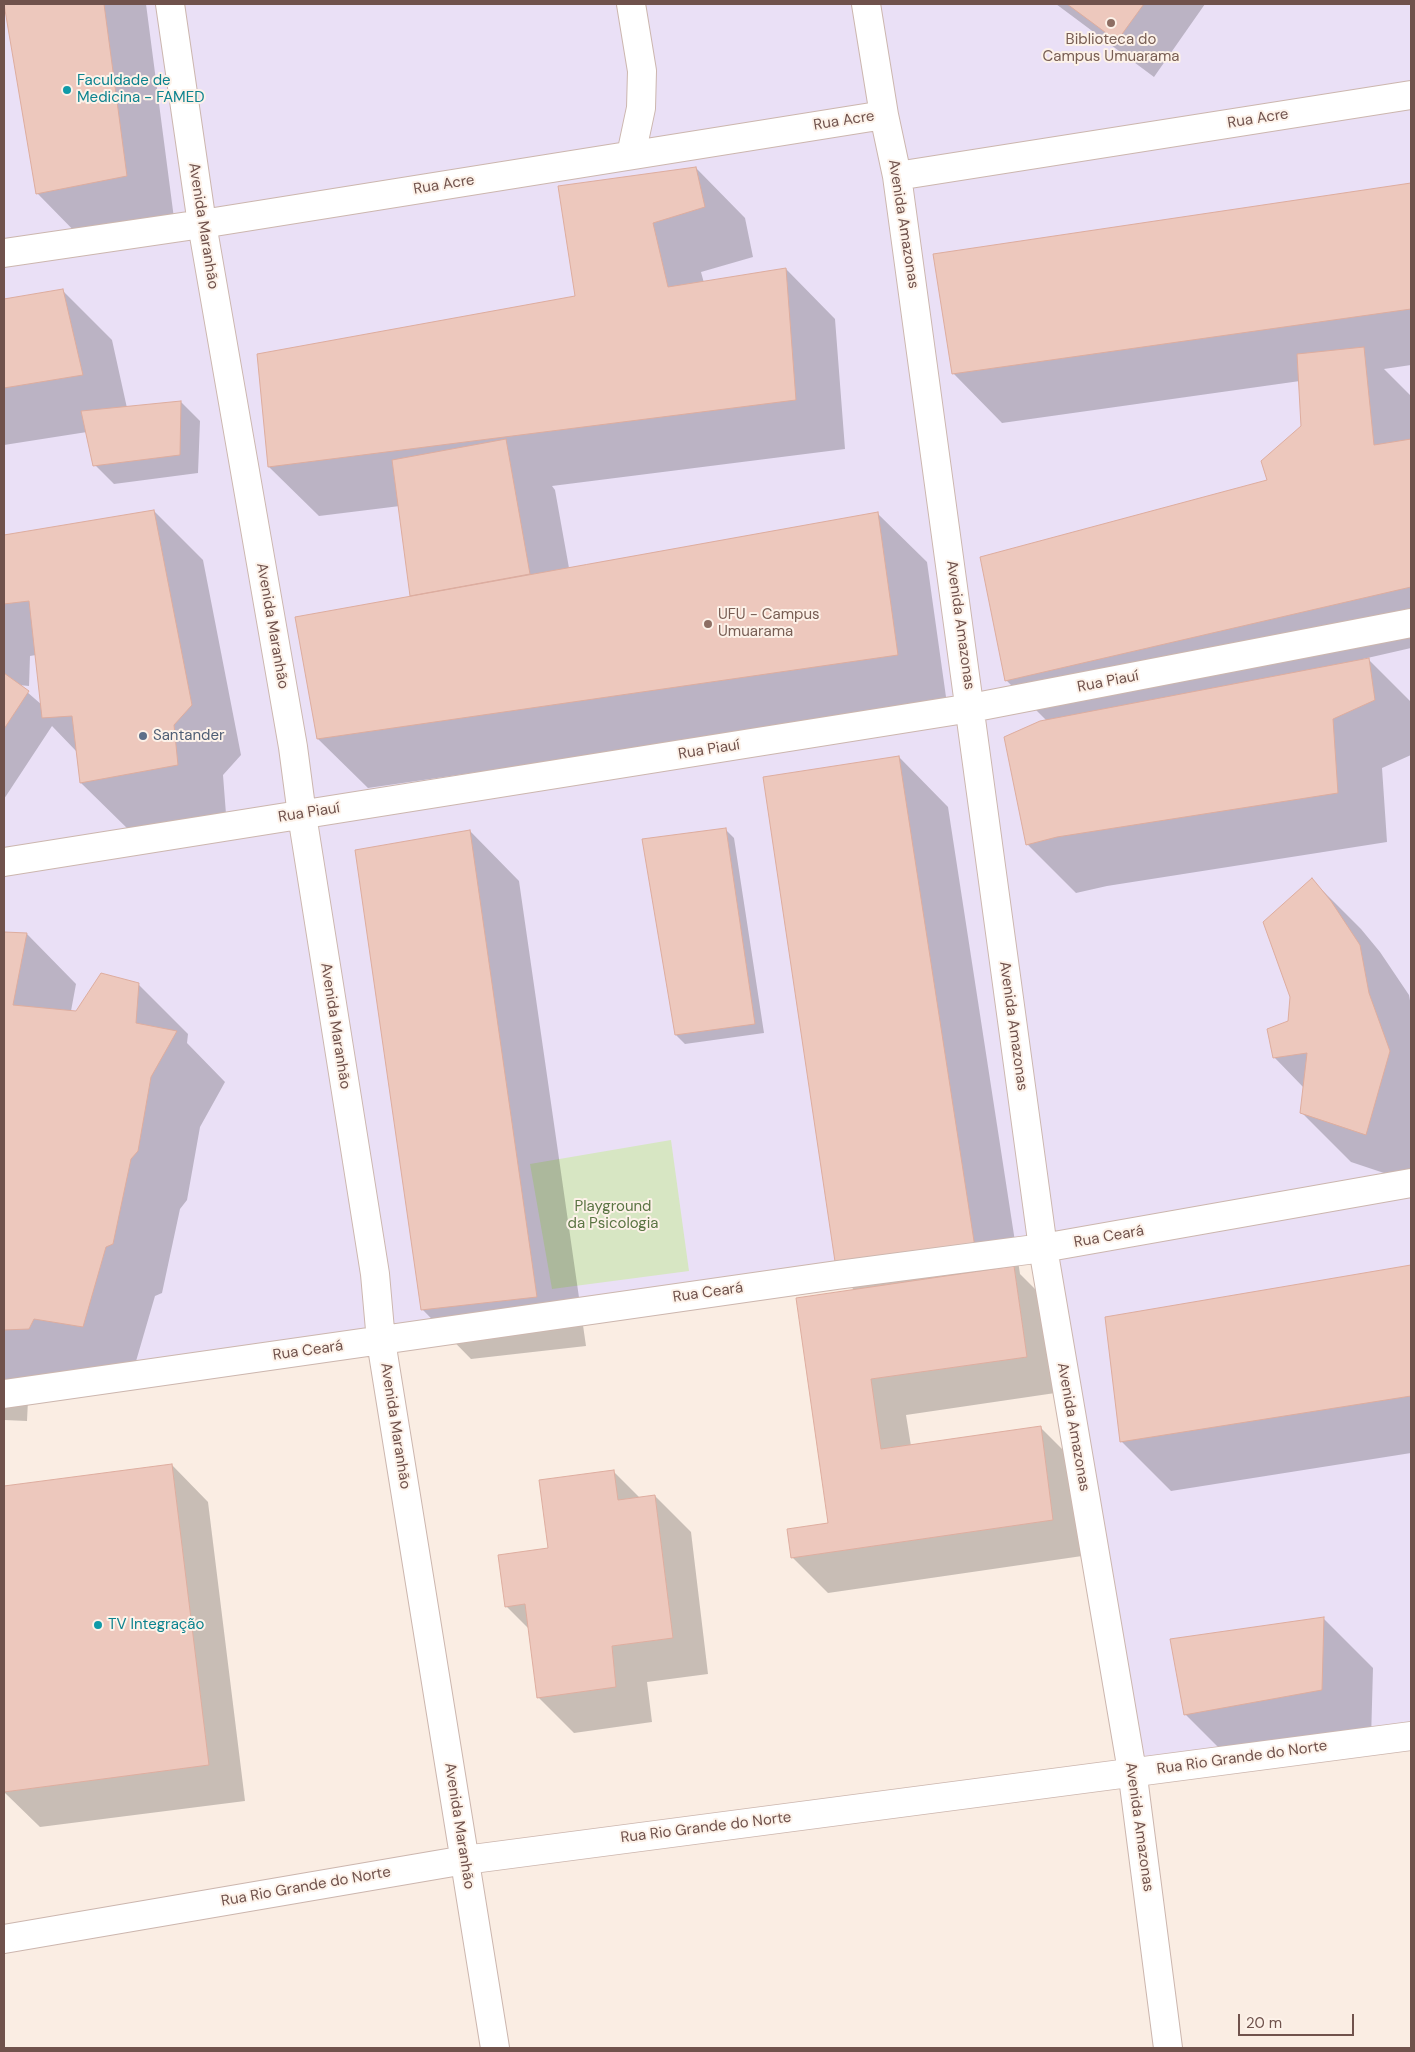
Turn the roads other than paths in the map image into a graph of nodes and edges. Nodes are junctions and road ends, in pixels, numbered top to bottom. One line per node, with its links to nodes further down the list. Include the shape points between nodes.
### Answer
1 (170, 4): 8 (street, Avenida Maranhão)
2 (631, 4): 6 (street, via 642,71 641,108)
3 (866, 4): 5 (street, Avenida Amazonas)
4 (1411, 94): 7 (street, Rua Acre)
5 (884, 115): 6 (street, Rua Acre); 7 (street, Avenida Amazonas)
6 (631, 155): 8 (street, Rua Acre)
7 (897, 176): 11 (street, Avenida Amazonas)
8 (202, 224): 9 (street, Rua Acre); 12 (street, Avenida Maranhão)
9 (4, 253)
10 (1411, 624): 11 (street, Rua Piauí)
11 (971, 708): 12 (street, Rua Piauí); 15 (street, Avenida Amazonas)
12 (302, 815): 13 (street, Rua Piauí); 16 (street, Avenida Maranhão, via 374,1274)
13 (4, 862)
14 (1411, 1183): 15 (street, Rua Ceará)
15 (1043, 1248): 16 (street, Rua Ceará, via 847,1273); 19 (street, Avenida Amazonas)
16 (381, 1341): 17 (street, Rua Ceará); 20 (street, Avenida Maranhão)
17 (4, 1394)
18 (1411, 1736): 19 (street, Rua Rio Grande do Norte)
19 (1132, 1772): 20 (street, Rua Rio Grande do Norte); 23 (street, Avenida Amazonas)
20 (465, 1860): 21 (street, Rua Rio Grande do Norte); 22 (street, Avenida Maranhão)
21 (4, 1939)
22 (495, 2048)
23 (1168, 2048)

